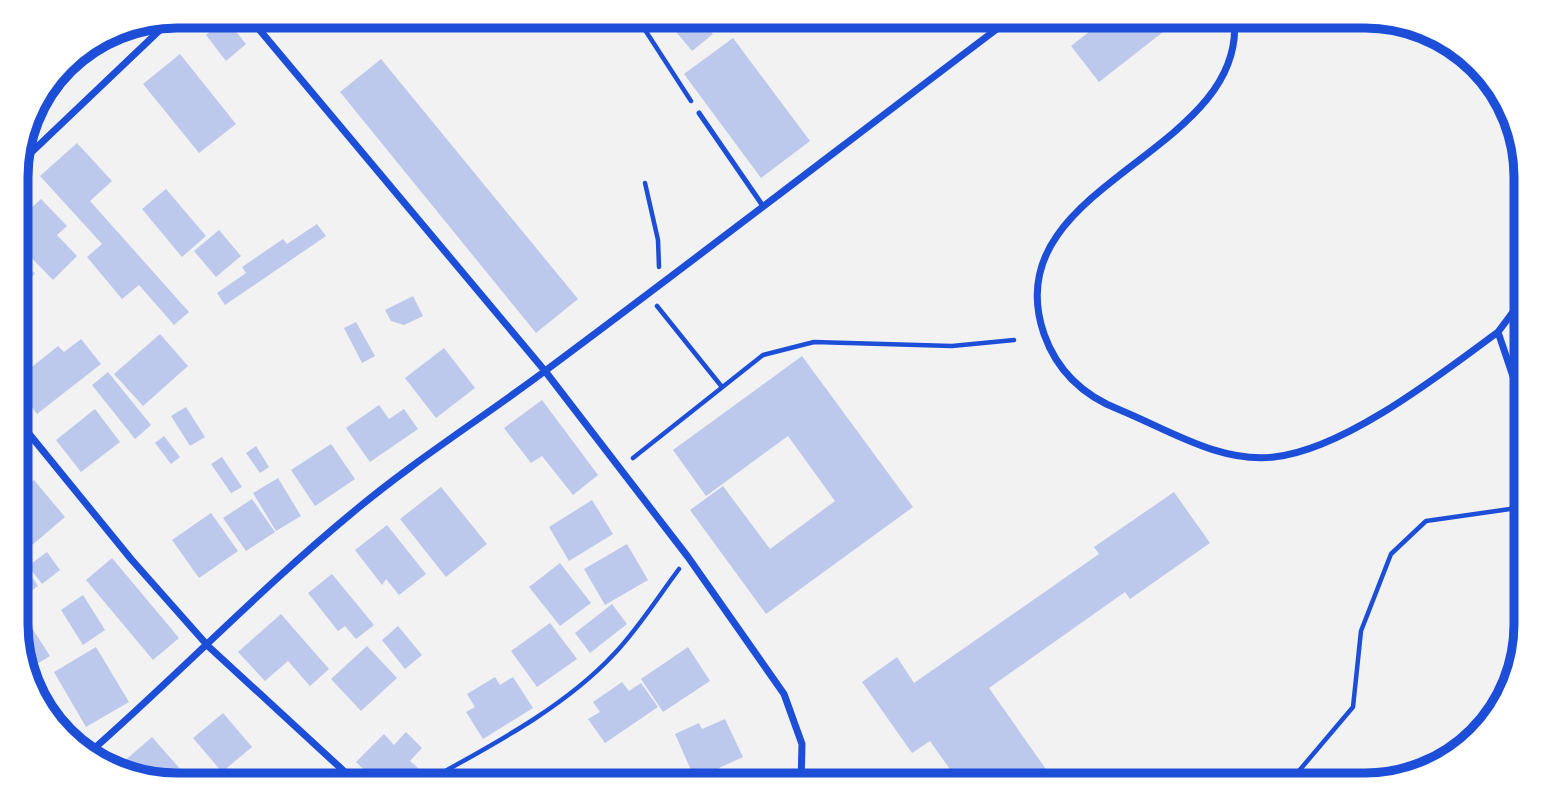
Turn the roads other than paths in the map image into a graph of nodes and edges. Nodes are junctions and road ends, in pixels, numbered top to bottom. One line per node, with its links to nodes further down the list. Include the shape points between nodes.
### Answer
1 (258, 28): 10 (street)
2 (998, 28): 7 (street)
3 (1233, 28): 9 (street, via 1220,82 1198,109 1082,208 1051,245 1039,278 1042,326 1065,373 1110,406 1208,449 1234,456 1287,456 1336,438)
4 (161, 29): 6 (street)
5 (699, 113): 7 (lane)
6 (30, 154)
7 (763, 206): 10 (street)
8 (1514, 311): 9 (street)
9 (1498, 332): 11 (street)
10 (545, 371): 13 (street, via 354,511 274,579); 16 (street, via 688,557 784,694 802,744)
11 (1514, 379)
12 (28, 433): 13 (street)
13 (208, 646): 14 (street); 15 (street)
14 (94, 748)
15 (346, 773)
16 (801, 773)

